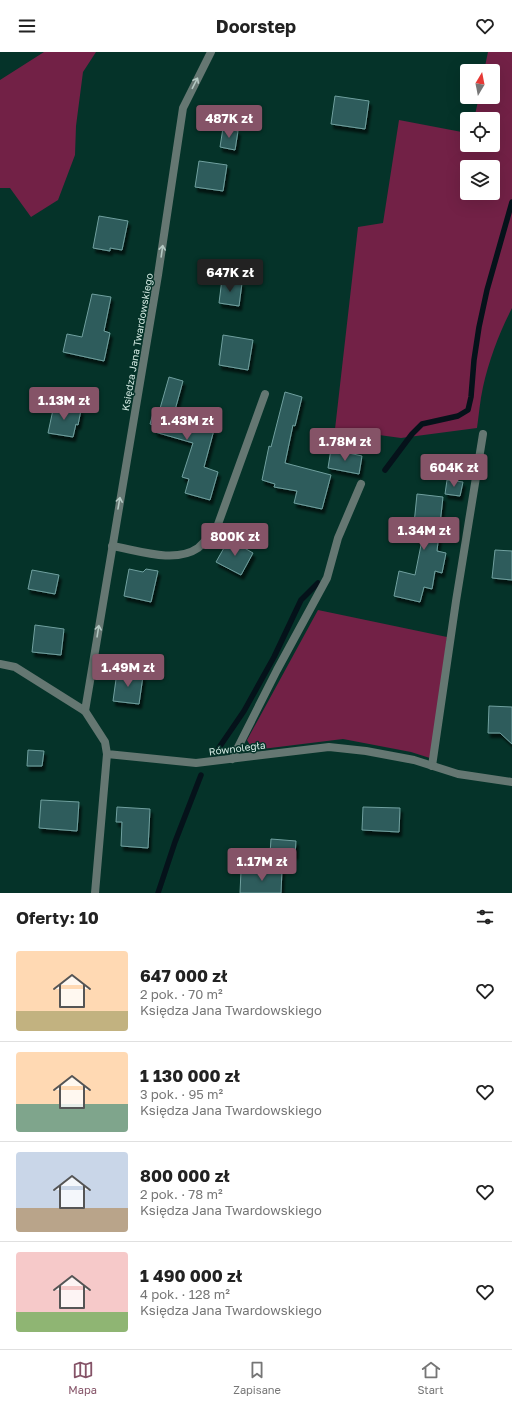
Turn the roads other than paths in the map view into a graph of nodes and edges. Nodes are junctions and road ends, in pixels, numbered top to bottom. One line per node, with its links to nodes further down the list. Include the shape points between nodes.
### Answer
1 (211, 52): 5 (street, Księdza Jana Twardowskiego, one-way to 1, via 158,275 183,108)
2 (265, 394): 5 (street, via 217,527 206,540 197,548 181,555 166,556)
3 (483, 434): 10 (street)
4 (362, 484): 9 (street, via 338,538 328,578)
5 (112, 546): 7 (street, Księdza Jana Twardowskiego, one-way to 5)
6 (0, 664): 7 (street, via 15,667)
7 (85, 711): 8 (street, via 105,742)
8 (107, 754): 9 (street, Równoległa, via 196,763); 12 (street)
9 (232, 759): 10 (street, Równoległa, via 329,747 366,751)
10 (432, 766): 11 (street, Równoległa, via 458,774)
11 (512, 782)
12 (94, 893)

